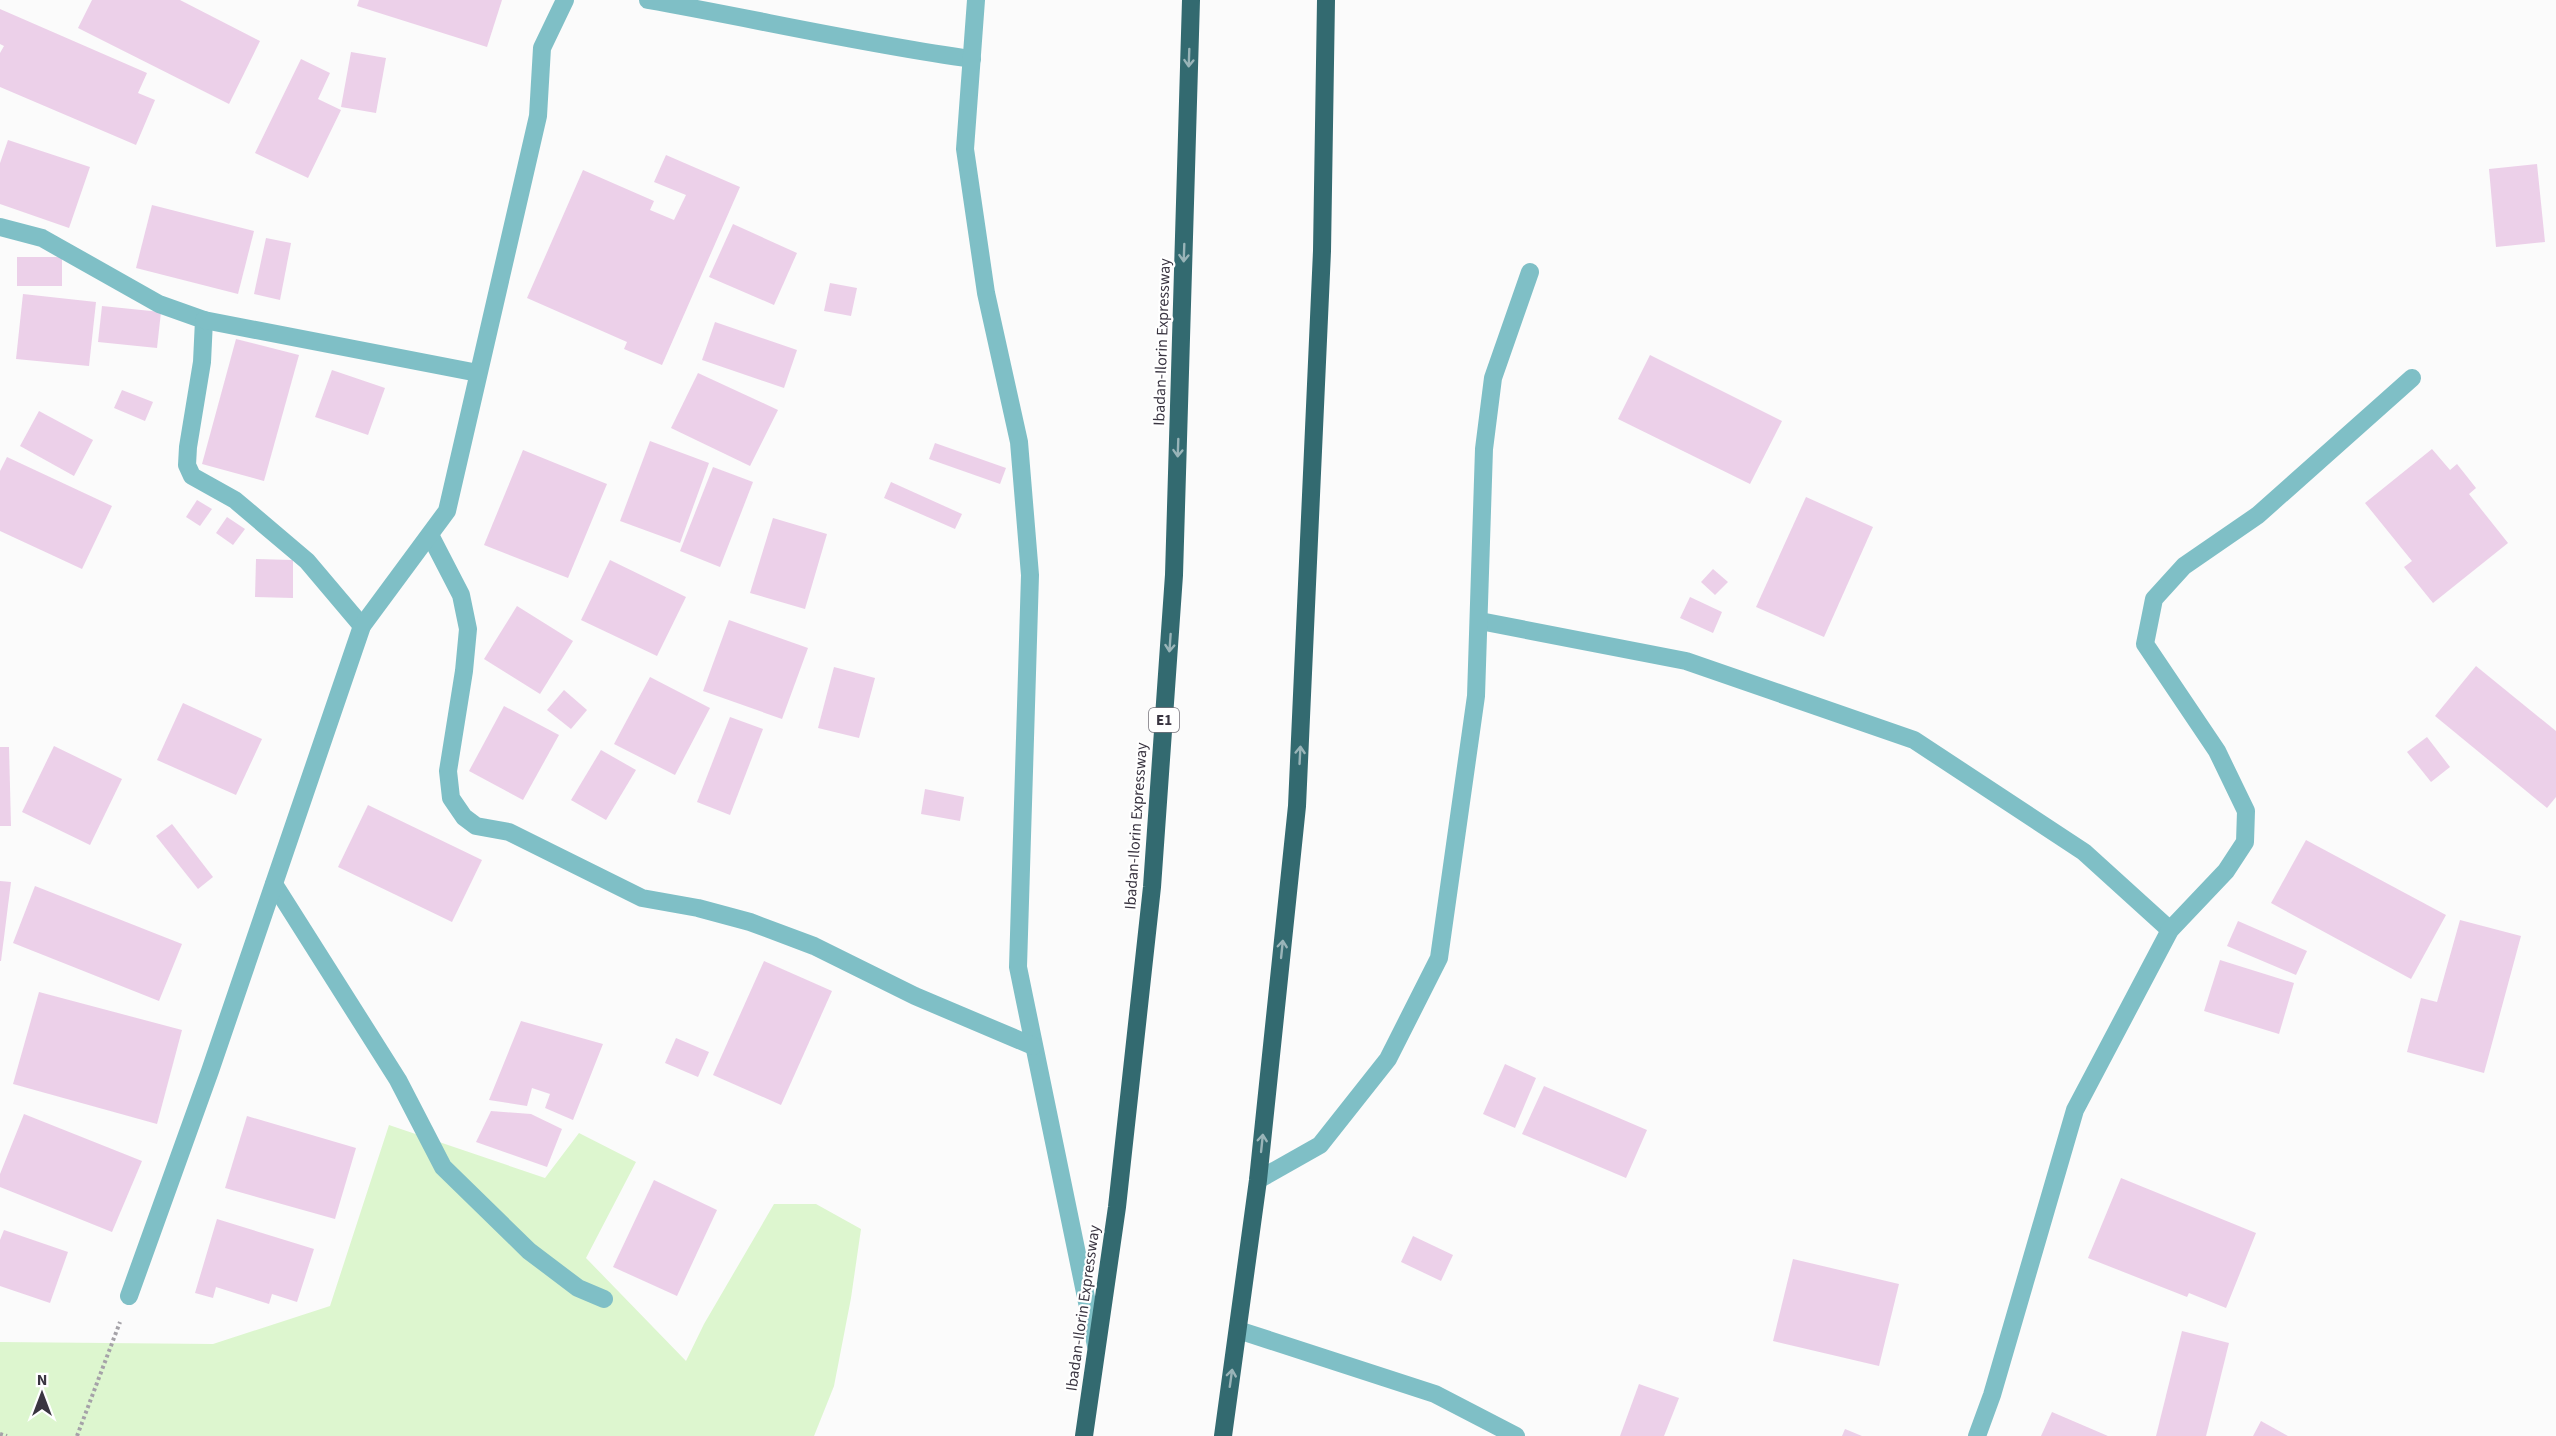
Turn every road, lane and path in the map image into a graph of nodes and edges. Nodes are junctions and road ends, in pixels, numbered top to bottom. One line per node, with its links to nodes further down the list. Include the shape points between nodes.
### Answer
1 (566, 0): 10 (street, via 542,48 538,116)
2 (648, 0): 6 (street, via 892,48)
3 (976, 0): 6 (street)
4 (1191, 0): 22 (highway, Ibadan-Ilorin Expressway / E1, one-way to 22, via 1174,586 1152,887 1117,1207)
5 (1326, 0): 18 (highway, one-way to 5, via 1297,806 1322,251)
6 (972, 59): 17 (street, via 965,149 986,293 1019,442 1030,575 1018,967)
7 (0, 227): 9 (street, via 42,238 159,304)
8 (1530, 272): 13 (street, via 1493,378 1484,449)
9 (204, 320): 10 (street); 14 (street, via 202,362 188,447 187,465 192,476 235,500 307,561)
10 (478, 372): 12 (street, via 447,511)
11 (2412, 378): 16 (street, via 2258,515 2184,566 2154,599 2145,644 2217,751 2246,811 2245,842 2226,871)
12 (430, 535): 14 (street); 17 (street, via 461,595 468,629 448,771 451,798 464,817 476,826 509,832 642,898 740,919 814,946 915,996)
13 (1480, 621): 16 (street, via 1686,661 1914,740 2084,852); 18 (street, via 1476,696 1439,958 1388,1059 1320,1145)
14 (362, 626): 15 (street)
15 (274, 884): 19 (street); 20 (street, via 398,1080 443,1167 529,1251 578,1288)
16 (2170, 930): 29 (street, via 2075,1110)
17 (1033, 1046): 22 (street)
18 (1258, 1180): 21 (highway)
19 (129, 1296): 25 (path)
20 (604, 1299)
21 (1238, 1330): 27 (highway, one-way to 21); 28 (street, via 1435,1394)
22 (1096, 1350): 26 (highway, Ibadan-Ilorin Expressway / E1)
23 (0, 1434): 24 (path)
24 (7, 1436)
25 (77, 1436)
26 (1084, 1436)
27 (1223, 1436)
28 (1516, 1436)
29 (1977, 1436)

